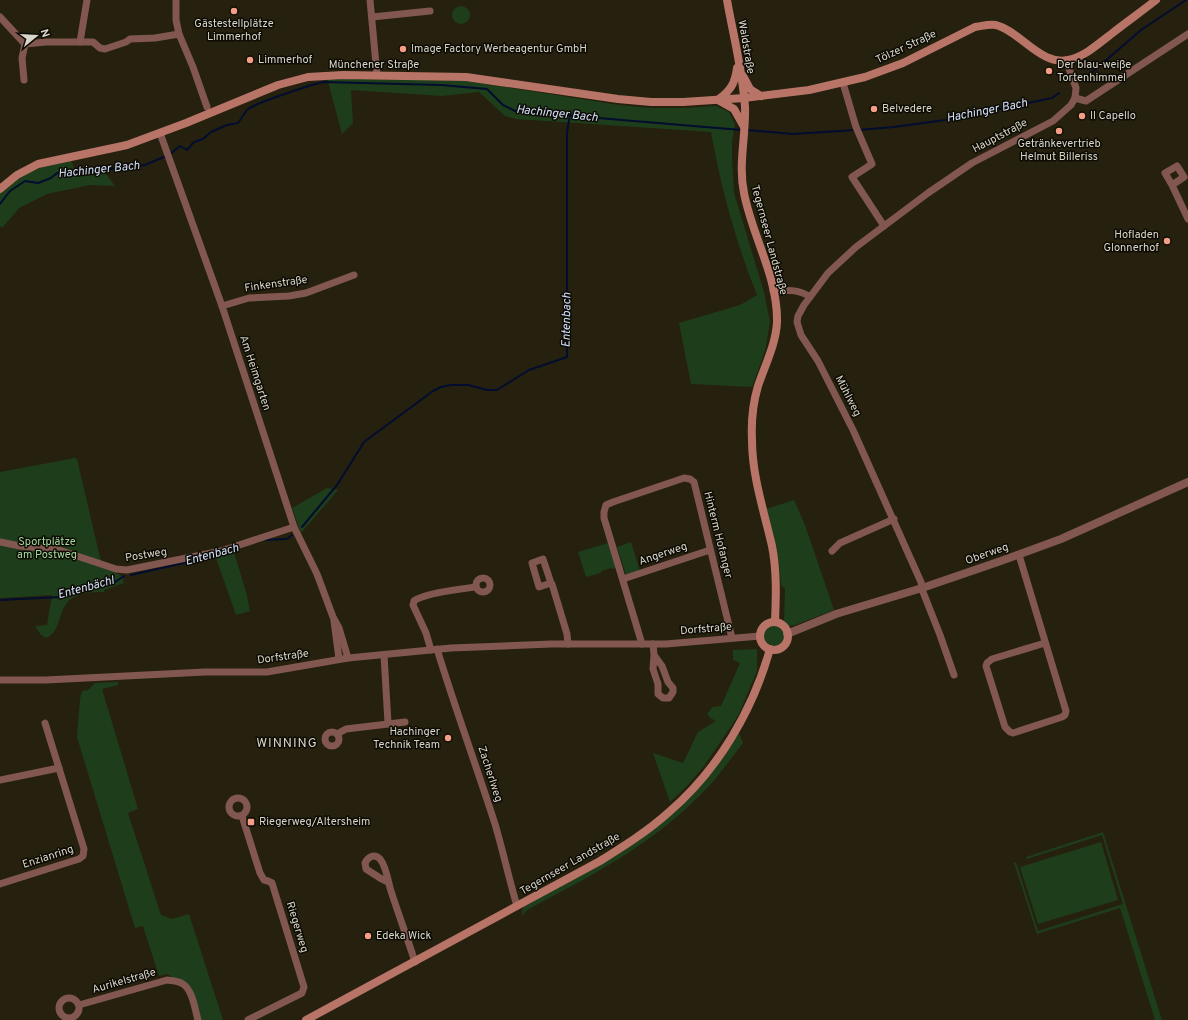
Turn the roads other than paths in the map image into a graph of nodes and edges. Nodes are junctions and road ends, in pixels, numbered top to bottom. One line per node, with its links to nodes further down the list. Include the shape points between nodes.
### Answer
1 (87, 0): 11 (street)
2 (176, 0): 9 (street)
3 (370, 0): 8 (street)
4 (727, 0): 14 (main road, Waldstraße)
5 (1156, 0): 13 (main road, via 1096,46)
6 (430, 11): 8 (street)
7 (0, 17): 12 (street)
8 (372, 17): 15 (street)
9 (179, 34): 11 (street, via 160,38 130,39 106,49 93,42); 22 (street)
10 (1187, 36): 20 (street, via 1086,101)
11 (80, 42): 12 (street)
12 (24, 44): 16 (street)
13 (1066, 60): 17 (main road, Tölzer Straße, via 1045,56 1003,27 987,25 975,27 890,68); 20 (street, via 1075,85)
14 (738, 62): 18 (main road, via 750,89); 19 (main road, Waldstraße); 21 (main road, via 731,88)
15 (377, 75): 21 (main road, Münchener Straße, via 466,77 651,102); 24 (main road, Münchener Straße, via 319,76 294,80)
16 (24, 80)
17 (843, 83): 18 (main road, Tölzer Straße); 28 (street, via 857,130 872,164 852,177)
18 (761, 96): 19 (main road, Tölzer Straße)
19 (744, 98): 21 (main road, Münchener Straße); 23 (main road, Tegernseer Landstraße)
20 (1075, 98): 28 (street, Hauptstraße, via 1071,106 1053,121 972,164)
21 (718, 100): 23 (main road, via 734,109)
22 (207, 107)
23 (744, 127): 31 (main road, Tegernseer Landstraße, via 741,168 744,194)
24 (160, 133): 26 (main road, Münchener Straße, via 114,148 38,164 16,175); 33 (street, Am Heimgarten)
25 (1172, 185): 27 (street)
26 (0, 189)
27 (1188, 219)
28 (884, 226): 30 (street, Hauptstraße, via 846,256)
29 (354, 275): 33 (street, Finkenstraße, via 306,293 249,298)
30 (818, 287): 32 (street, Mühlweg)
31 (773, 291): 32 (street, via 790,290); 46 (main road, Tegernseer Landstraße, via 777,322 775,337 754,400 752,441 757,485 774,559)
32 (810, 297): 35 (street, Mühlweg, via 798,316 798,327 845,413)
33 (222, 306): 36 (street, Am Heimgarten)
34 (1188, 482): 40 (street, Oberweg, via 1082,530)
35 (894, 519): 39 (street, via 840,542); 44 (street, Mühlweg)
36 (294, 527): 37 (street, Postweg, via 221,551 127,570 116,569 59,550); 45 (street, Am Heimgarten, via 317,574)
37 (0, 542)
38 (710, 550): 41 (street, Angerweg); 41 (street, Hinterm Hofanger, via 694,482 684,478 606,506 604,518); 49 (street, Hinterm Hofanger)
39 (832, 551)
40 (1019, 555): 44 (street, Oberweg); 50 (street)
41 (623, 579): 52 (street, Hinterm Hofanger)
42 (551, 583): 51 (street, via 568,634)
43 (476, 587): 55 (street, Zacherlweg, via 426,596 414,601)
44 (922, 588): 47 (street, Oberweg, via 836,614); 60 (street, Mühlweg)
45 (333, 617): 58 (street, Am Heimgarten); 59 (street, Am Heimgarten)
46 (775, 622): 47 (main road, via 782,625); 48 (main road, via 764,626)
47 (788, 634): 54 (main road, via 782,647)
48 (760, 636): 49 (street, Dorfstraße); 54 (main road, via 763,644)
49 (732, 638): 53 (street, Dorfstraße)
50 (1044, 643): 50 (street, via 1066,711 1065,715 1010,732 1005,727 986,666 987,662)
51 (568, 644): 52 (street, Dorfstraße); 55 (street, Dorfstraße)
52 (642, 644): 53 (street, Dorfstraße)
53 (653, 644): 57 (street)
54 (770, 649): 71 (main road, Tegernseer Landstraße, via 754,695 742,719 716,760 686,796 633,840 600,861)
55 (434, 650): 56 (street, Dorfstraße); 71 (street, Zacherlweg, via 469,744 495,825)
56 (384, 655): 58 (street, Dorfstraße); 64 (street)
57 (654, 656): 57 (street, via 653,669 658,694 663,698 669,698 673,688)
58 (348, 658): 59 (street, Dorfstraße)
59 (339, 659): 61 (street, Dorfstraße, via 267,672)
60 (954, 675)
61 (0, 680)
62 (405, 722): 64 (street)
63 (45, 723): 66 (street, Enzianring)
64 (388, 723): 65 (street, via 346,729)
65 (337, 734)
66 (59, 768): 67 (street); 70 (street, Enzianring, via 84,849 83,856)
67 (0, 780)
68 (242, 816): 76 (street, Riegerweg, via 260,873 264,880 272,883 304,987 302,993)
69 (388, 882): 72 (street)
70 (0, 884)
71 (516, 906): 72 (main road, Tegernseer Landstraße)
72 (415, 962): 77 (main road, Tegernseer Landstraße)
73 (79, 1005): 74 (street, Aurikelstraße, via 77,1014); 74 (street, Aurikelstraße, via 75,1000 66,998 60,1006 60,1012); 75 (street, Aurikelstraße, via 167,980 175,981 184,984 188,990)
74 (65, 1019)
75 (198, 1020)
76 (248, 1020)
77 (306, 1020)

